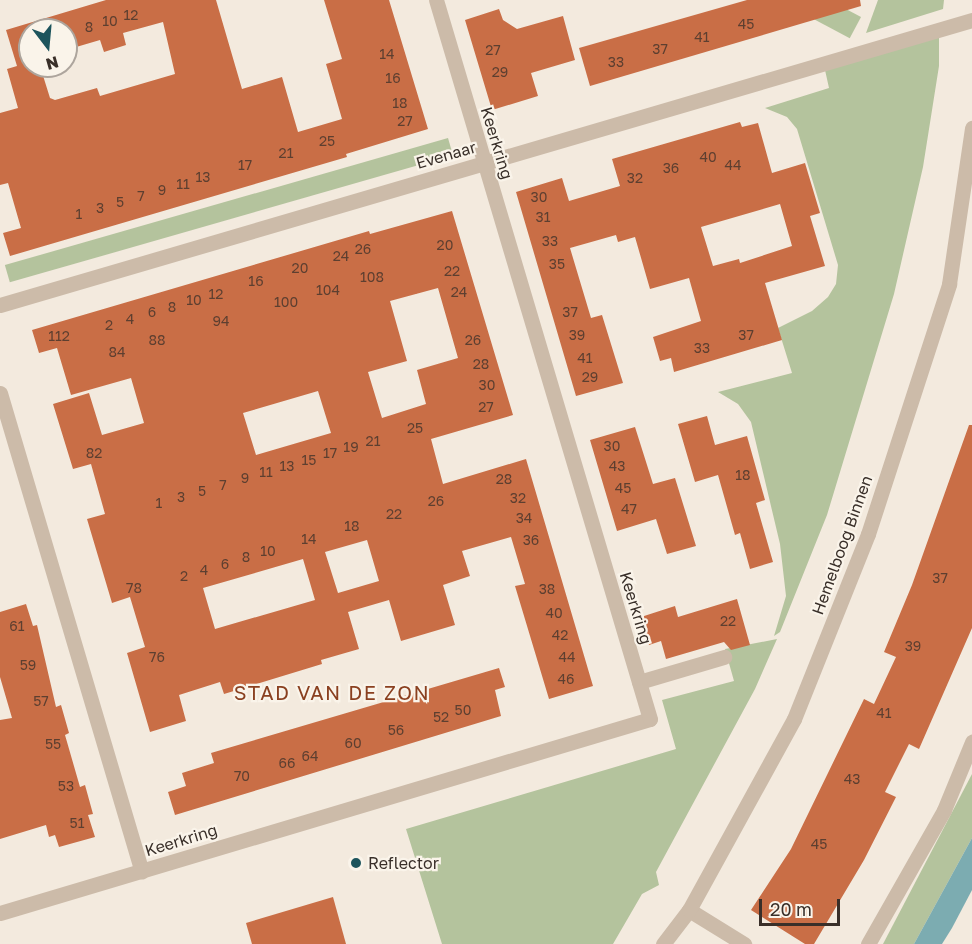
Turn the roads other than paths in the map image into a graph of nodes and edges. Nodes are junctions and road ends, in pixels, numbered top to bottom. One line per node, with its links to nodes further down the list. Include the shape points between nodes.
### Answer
1 (436, 0): 4 (street, Keerkring)
2 (972, 20): 4 (street, Evenaar)
3 (972, 128): 11 (street, Hemelboog Binnen, via 949,284 868,534 794,719)
4 (484, 163): 5 (street, Evenaar); 8 (street, Keerkring)
5 (0, 305)
6 (0, 393): 10 (street, Keerkring)
7 (724, 657): 8 (street)
8 (639, 682): 10 (street, Keerkring, via 650,719)
9 (972, 742): 15 (street, via 944,810)
10 (142, 871): 12 (street, Keerkring)
11 (689, 910): 13 (street, Hemelboog Binnen); 14 (street)
12 (0, 913)
13 (663, 944)
14 (744, 944)
15 (868, 944)

